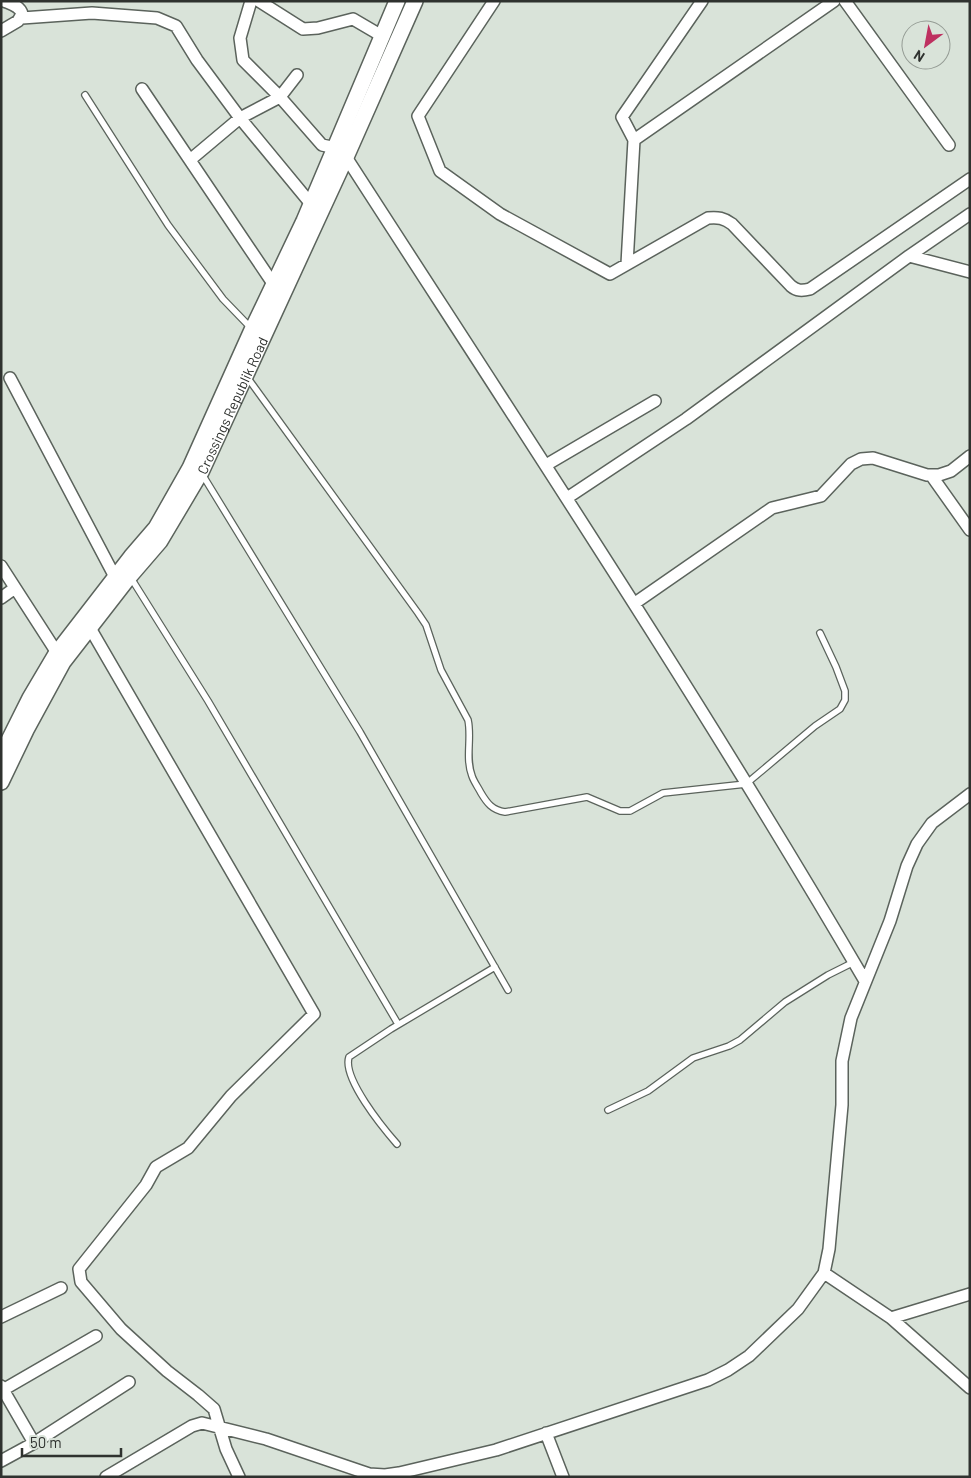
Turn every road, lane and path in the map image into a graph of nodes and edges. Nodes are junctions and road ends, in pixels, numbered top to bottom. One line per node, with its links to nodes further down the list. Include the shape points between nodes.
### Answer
1 (4, 1): 10 (street, via 21,10)
2 (251, 1): 16 (street, via 240,38 243,60)
3 (259, 1): 12 (street, via 304,29 353,19)
4 (397, 1): 12 (street)
5 (415, 1): 20 (street, Crossings Republik Road)
6 (494, 1): 26 (street, via 418,116 440,171 500,214 610,274)
7 (702, 1): 18 (street, via 622,117)
8 (834, 1): 18 (street)
9 (845, 1): 19 (street)
10 (22, 18): 11 (street); 17 (street, via 92,13 157,18 176,26)
11 (1, 31)
12 (382, 36): 20 (street)
13 (297, 75): 16 (street)
14 (142, 89): 21 (street)
15 (85, 95): 29 (lane, via 168,226 218,292)
16 (280, 97): 17 (street); 20 (street, via 322,145)
17 (240, 118): 21 (street); 23 (street)
18 (634, 140): 26 (street)
19 (949, 145)
20 (341, 153): 23 (street); 30 (street, Crossings Republik Road); 34 (street)
21 (190, 160): 28 (street)
22 (970, 179): 26 (street, via 810,290 797,290 791,286 725,218 708,218)
23 (312, 204): 28 (street)
24 (970, 214): 25 (street)
25 (909, 256): 27 (street); 37 (street, via 686,420)
26 (627, 264)
27 (970, 272)
28 (274, 285): 29 (street)
29 (252, 330): 40 (street, via 173,499)
30 (246, 376): 35 (street, Crossings Republik Road); 49 (lane, via 426,626 442,670 468,720 472,778 490,806 505,812 587,797 625,811 634,810 663,793)
31 (10, 378): 40 (street)
32 (655, 401): 34 (street)
33 (970, 456): 36 (street, via 951,471)
34 (546, 465): 37 (street)
35 (201, 472): 40 (street, Crossings Republik Road, via 160,541); 52 (lane, via 360,732)
36 (931, 475): 38 (street); 43 (street, via 873,458 861,459 851,464 821,496 772,508)
37 (567, 498): 43 (street)
38 (970, 530)
39 (1, 566): 41 (street)
40 (122, 577): 44 (street, Crossings Republik Road); 46 (street); 55 (lane, via 208,701)
41 (15, 588): 42 (street); 46 (street)
42 (1, 598)
43 (635, 603): 49 (street)
44 (90, 628): 46 (street, Crossings Republik Road); 67 (street, via 314,1014 231,1096 188,1148 156,1167 146,1185 79,1269 81,1282 121,1329 166,1372 214,1409)
45 (820, 633): 49 (lane, via 845,691 845,700 840,708)
46 (60, 658): 47 (street, via 30,698); 48 (street, Crossings Republik Road)
47 (1, 756)
48 (1, 782)
49 (746, 784): 51 (street)
50 (970, 794): 53 (street, via 932,823 917,844)
51 (854, 962): 53 (street); 56 (lane, via 785,1002 740,1040 693,1058 648,1091)
52 (495, 967): 54 (lane); 55 (lane)
53 (865, 981): 58 (street, via 851,1018 842,1061 842,1105)
54 (508, 990)
55 (398, 1024): 57 (lane, via 352,1054 348,1062 359,1092)
56 (608, 1110)
57 (397, 1144)
58 (824, 1273): 62 (street); 68 (street, via 798,1310 749,1356 728,1370 708,1380)
59 (61, 1288): 61 (street)
60 (970, 1294): 62 (street)
61 (1, 1317)
62 (891, 1318): 65 (street)
63 (96, 1336): 66 (street)
64 (129, 1382): 69 (street)
65 (970, 1388)
66 (2, 1389): 69 (street)
67 (219, 1426): 68 (street, via 369,1474 385,1475 471,1457); 71 (street, via 202,1423 192,1426); 72 (street)
68 (546, 1433): 73 (street)
69 (34, 1443): 70 (street)
70 (1, 1462)
71 (106, 1477)
72 (238, 1477)
73 (564, 1477)

